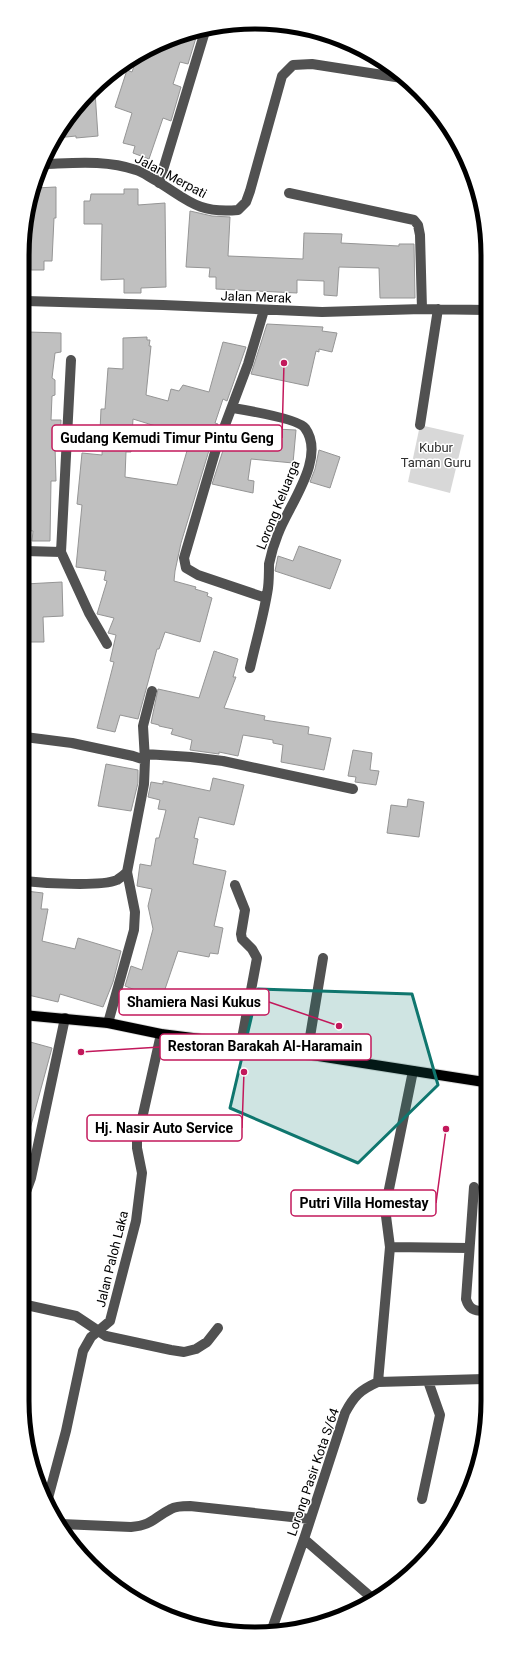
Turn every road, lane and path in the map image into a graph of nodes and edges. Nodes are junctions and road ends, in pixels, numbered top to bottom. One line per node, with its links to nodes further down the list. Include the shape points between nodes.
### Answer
1 (204, 35): 4 (street)
2 (394, 77): 4 (street, Jalan Merpati, via 312,64 293,65 282,76 250,191 246,202 238,210 207,210 184,200)
3 (48, 164): 4 (street, Jalan Merpati, via 116,164 138,171)
4 (159, 183)
5 (289, 192): 7 (street, via 414,220 420,235)
6 (29, 301): 9 (street, Jalan Merak)
7 (422, 309): 8 (street, Jalan Merak); 9 (street, Jalan Merak, via 322,312)
8 (438, 309): 10 (street, Jalan Merak); 13 (street)
9 (264, 310): 12 (street)
10 (481, 310)
11 (71, 360): 15 (street)
12 (233, 408): 16 (street, via 213,457 185,552 184,564 198,576); 16 (street, Lorong Keluarga, via 294,421 304,426 310,438 309,465 304,482 281,526 272,552)
13 (420, 425)
14 (29, 551): 15 (street)
15 (61, 552): 17 (street, via 89,613)
16 (266, 598): 18 (street, Lorong Keluarga)
17 (107, 644)
18 (250, 668)
19 (152, 691): 21 (street, via 143,726)
20 (29, 738): 21 (street)
21 (145, 757): 22 (street, via 191,757 223,761); 23 (street, via 144,784)
22 (353, 789)
23 (127, 872): 24 (street, via 118,879 91,884); 29 (street, via 135,912 134,930)
24 (29, 881)
25 (235, 885): 31 (street, via 245,910 242,939 257,958)
26 (323, 958): 32 (street)
27 (29, 1015): 28 (main road)
28 (65, 1018): 29 (main road); 35 (street)
29 (108, 1023): 30 (main road)
30 (161, 1034): 31 (main road); 42 (street, Jalan Paloh Laka, via 137,1141 142,1176 136,1221 111,1318)
31 (241, 1044): 32 (main road)
32 (307, 1055): 33 (main road)
33 (412, 1072): 34 (main road); 37 (street, via 387,1199 386,1216)
34 (481, 1082)
35 (29, 1182)
36 (474, 1187): 38 (street)
37 (390, 1247): 38 (street); 45 (street)
38 (469, 1248): 40 (street, via 466,1299 468,1307)
39 (29, 1306): 42 (street, via 76,1316)
40 (481, 1311)
41 (218, 1328): 42 (street, via 207,1342 196,1349 184,1352 119,1340)
42 (99, 1331): 46 (street, Jalan Paloh Laka, via 91,1337 83,1352)
43 (481, 1379): 44 (street)
44 (428, 1381): 45 (street); 47 (street, via 440,1415)
45 (378, 1382): 48 (street, Lorong Pasir Kota S/64, via 363,1389 353,1398 345,1414)
46 (49, 1494)
47 (422, 1498)
48 (310, 1519): 49 (street, via 190,1506 172,1508 149,1524 141,1526); 50 (street, Lorong Pasir Kota S/64)
49 (65, 1524)
50 (304, 1538): 51 (street); 52 (street, Lorong Pasir Kota S/64)
51 (370, 1596)
52 (273, 1627)

